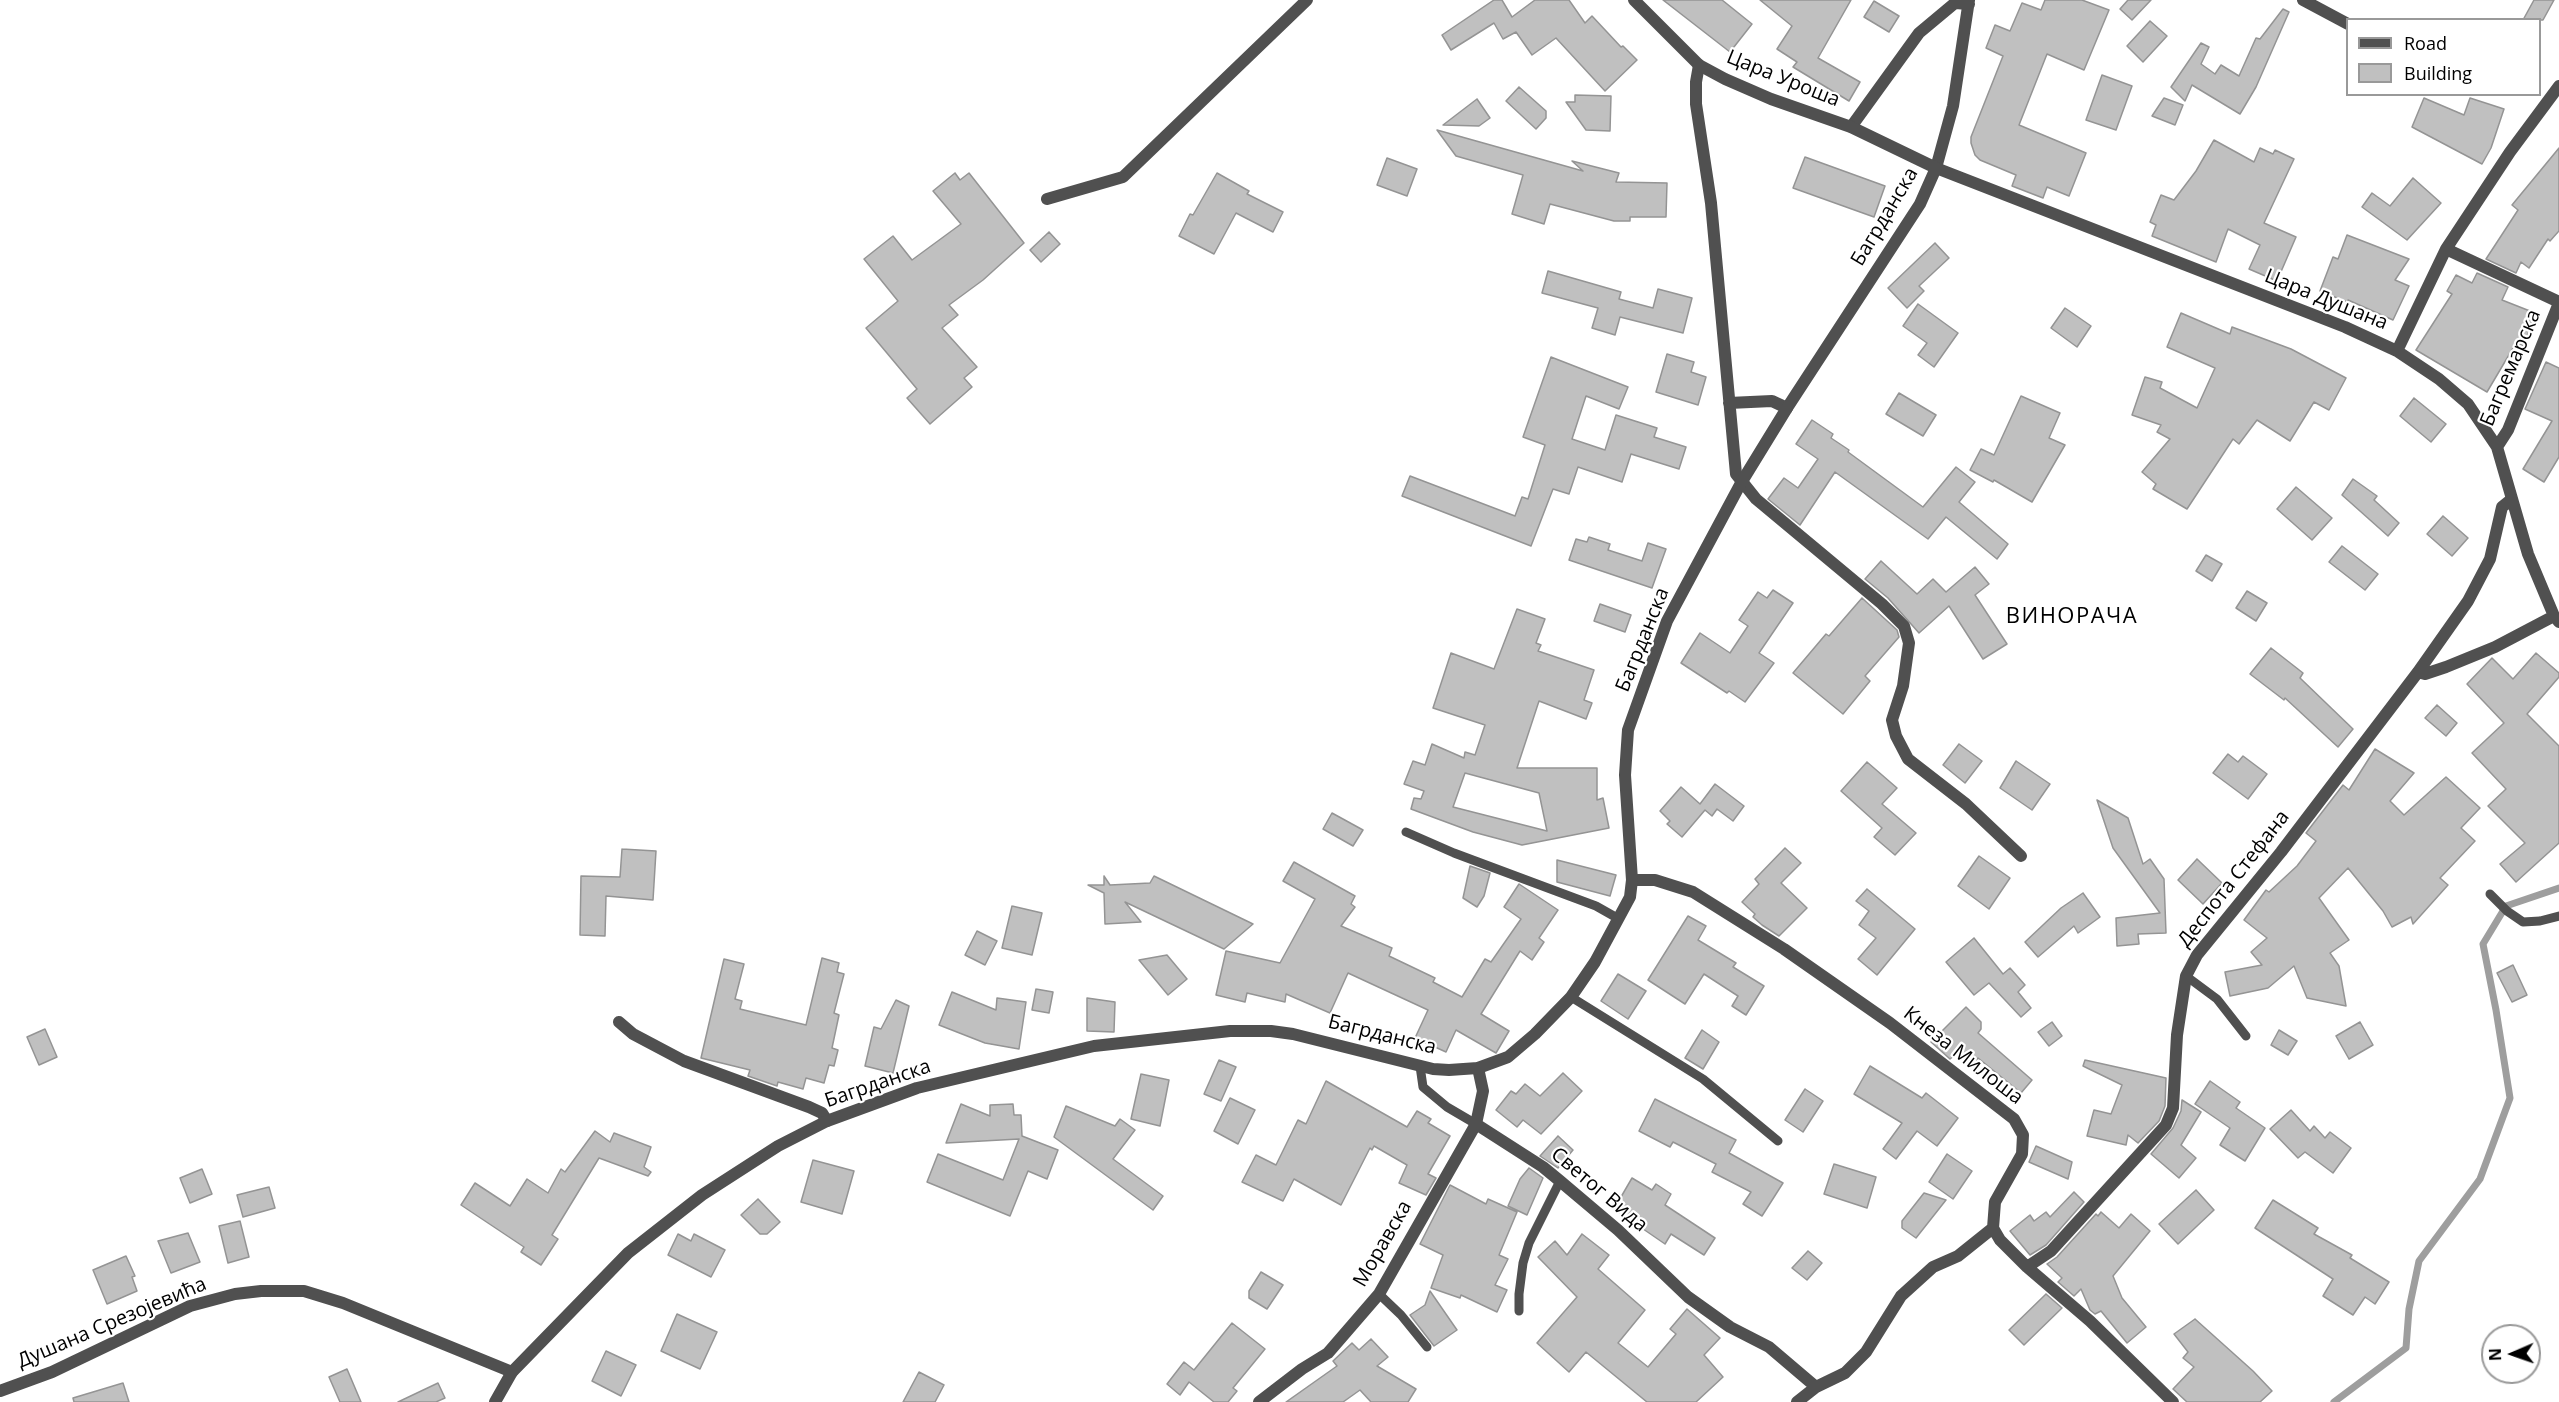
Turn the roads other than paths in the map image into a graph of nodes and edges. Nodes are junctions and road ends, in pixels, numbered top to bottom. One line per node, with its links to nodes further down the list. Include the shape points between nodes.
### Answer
1 (1307, 0): 10 (street, via 1123,177)
2 (1634, 0): 6 (street, Цара Уроша)
3 (2303, 0): 5 (street)
4 (1969, 2): 8 (street, via 1954,3 1919,33); 9 (street, Багрданска, via 1953,106)
5 (2346, 23)
6 (1699, 65): 8 (street, Цара Уроша, via 1771,99); 14 (street, via 1696,104 1711,204)
7 (2559, 86): 11 (street)
8 (1851, 127): 9 (street, Цара Уроша)
9 (1936, 168): 13 (street, Цара Душана); 15 (street, Багрданска, via 1920,204)
10 (1047, 199)
11 (2446, 249): 12 (street); 13 (street)
12 (2559, 303): 16 (street, Багремарска, via 2508,430)
13 (2397, 351): 16 (street, Цара Душана, via 2468,404)
14 (1729, 403): 15 (street, via 1772,401); 17 (street, via 1736,474)
15 (1787, 408): 17 (street, Багрданска)
16 (2497, 447): 18 (street, Цара Душана)
17 (1742, 483): 22 (street, via 1904,626 1909,643 1903,686 1892,720 1896,736 1908,759 1966,804); 23 (street, Багрданска, via 1667,621 1628,730 1624,775)
18 (2512, 499): 19 (street, Цара Душана, via 2528,554); 20 (street, Деспота Стефана, via 2502,507 2490,559 2468,601)
19 (2557, 619): 20 (street, via 2446,667 2425,674)
20 (2418, 672): 27 (street, Деспота Стефана, via 2197,955)
21 (1407, 832): 26 (lane, via 1596,906)
22 (2021, 856)
23 (1632, 880): 26 (street, Багрданска, via 1630,897); 37 (street, Кнеза Милоша, via 1655,880 1693,892 1890,1023 2014,1119 2023,1135 2022,1154 1995,1202)
24 (2490, 894): 25 (lane, via 2523,922)
25 (2559, 916)
26 (1619, 919): 28 (street, Багрданска)
27 (2186, 976): 30 (lane, via 2217,999); 38 (street, Деспота Стефана, via 2177,1035 2173,1108 2166,1125 2051,1251)
28 (1571, 997): 32 (street, Багрданска, via 1508,1057); 35 (lane, via 1702,1079)
29 (619, 1022): 33 (street, via 633,1034 684,1061 809,1107 822,1113)
30 (2246, 1036)
31 (1420, 1066): 32 (street, Багрданска); 33 (street, Багрданска, via 1293,1034 1230,1031 1094,1046 917,1088); 34 (lane, via 1423,1087)
32 (1478, 1068): 34 (street, Моравска, via 1483,1091)
33 (827, 1121): 42 (street, Багрданска, via 778,1146 702,1195 628,1252)
34 (1476, 1124): 36 (street, Светог Вида); 39 (street, Моравска)
35 (1778, 1141)
36 (1560, 1180): 40 (lane, via 1529,1243 1523,1263); 43 (street, Светог Вида, via 1688,1297 1730,1327 1769,1347)
37 (1993, 1228): 38 (street); 43 (street, via 1958,1256 1933,1267 1900,1296 1866,1352 1845,1373)
38 (2026, 1267): 48 (street, via 2090,1321)
39 (1379, 1294): 41 (lane); 46 (street, Моравска, via 1328,1353)
40 (1519, 1311)
41 (1427, 1347)
42 (512, 1372): 44 (street, Душана Срезојевића, via 343,1303 304,1291 261,1291 190,1306 52,1371); 45 (street, Багрданска)
43 (1816, 1387): 47 (street)
44 (0, 1390)
45 (495, 1402)
46 (1259, 1402)
47 (1797, 1402)
48 (2174, 1402)

